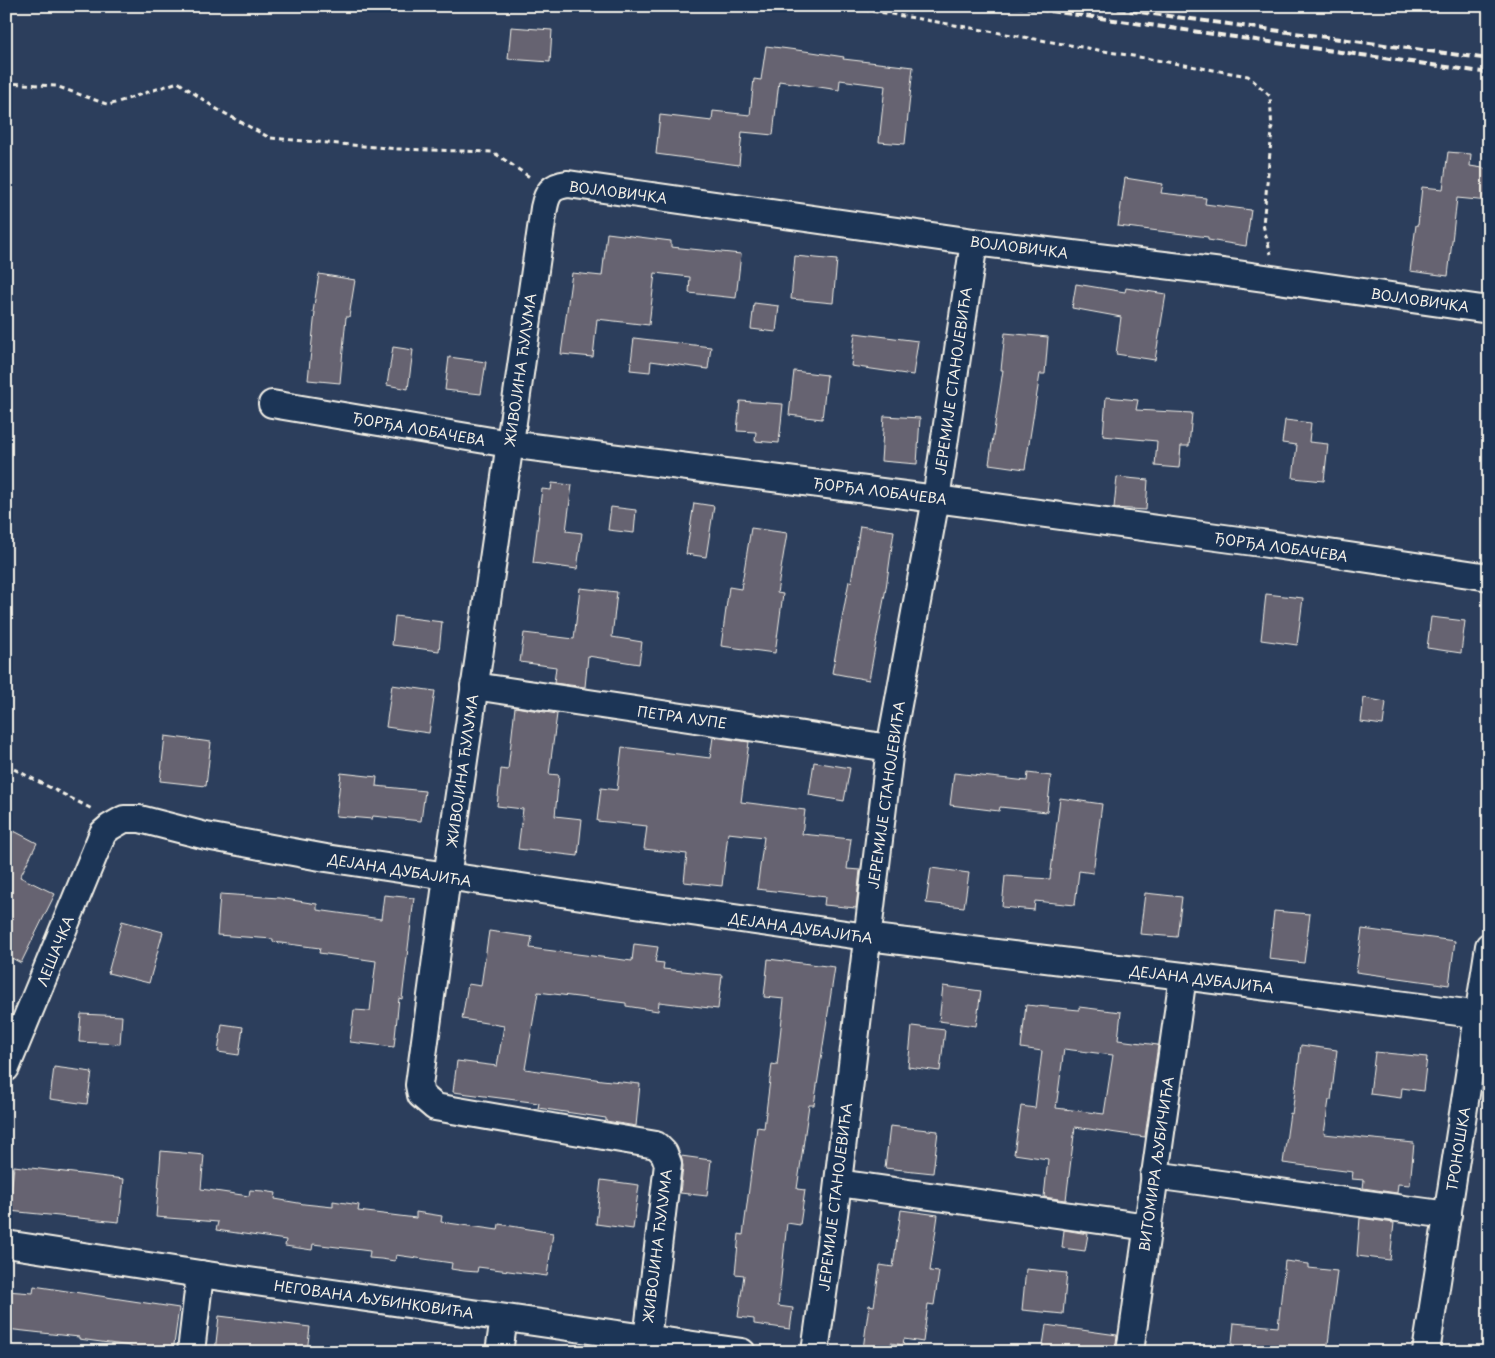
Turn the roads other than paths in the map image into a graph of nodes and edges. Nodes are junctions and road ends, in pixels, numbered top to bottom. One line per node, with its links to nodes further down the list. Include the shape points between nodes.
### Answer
1 (551, 190): 2 (street, ВОЈЛОВИЧКА, via 568,184); 5 (street, ЖИВОЈИНА ЋУЛУМА, via 544,208)
2 (974, 242): 3 (street, ВОЈЛОВИЧКА); 6 (street, ЈЕРЕМИЈЕ СТАНОЈЕВИЋА)
3 (1489, 310)
4 (272, 404): 5 (street, ЂОРЂА ЛОБАЧЕВА)
5 (509, 444): 6 (street, ЂОРЂА ЛОБАЧЕВА); 8 (street, ЖИВОЈИНА ЋУЛУМА)
6 (936, 499): 7 (street, ЂОРЂА ЛОБАЧЕВА); 9 (street, ЈЕРЕМИЈЕ СТАНОЈЕВИЋА)
7 (1489, 577)
8 (474, 686): 9 (street, ПЕТРА ЛУПЕ); 11 (street, ЖИВОЈИНА ЋУЛУМА)
9 (890, 748): 12 (street, ЈЕРЕМИЈЕ СТАНОЈЕВИЋА)
10 (110, 827): 11 (street, ДЕЈАНА ДУБАЈИЋА, via 131,818 140,819 243,843); 16 (street, ЛЕШАЧКА)
11 (447, 877): 12 (street, ДЕЈАНА ДУБАЈИЋА); 24 (street, ЖИВОЈИНА ЋУЛУМА, via 419,1086 421,1095 435,1107 656,1145 668,1164)
12 (867, 937): 14 (street, ДЕЈАНА ДУБАЈИЋА); 18 (street, ЈЕРЕМИЈЕ СТАНОЈЕВИЋА)
13 (1489, 946): 15 (street, ТРОНОШКА)
14 (1183, 976): 15 (street, ДЕЈАНА ДУБАЈИЋА); 17 (street, ВИТОМИРА ЉУБИЧИЋА)
15 (1484, 1015): 19 (street, ТРОНОШКА)
16 (6, 1068)
17 (1154, 1175): 19 (street); 20 (street, ВИТОМИРА ЉУБИЧИЋА)
18 (838, 1183): 20 (street); 28 (street, ЈЕРЕМИЈЕ СТАНОЈЕВИЋА)
19 (1448, 1215): 30 (street, ТРОНОШКА)
20 (1148, 1227): 29 (street, ВИТОМИРА ЉУБИЧИЋА)
21 (6, 1244): 22 (street, НЕГОВАНА ЉУБИНКОВИЋА)
22 (200, 1274): 23 (street, НЕГОВАНА ЉУБИНКОВИЋА); 25 (street)
23 (504, 1318): 24 (street, НЕГОВАНА ЉУБИНКОВИЋА); 26 (street)
24 (647, 1339): 27 (street, НЕГОВАНА ЉУБИНКОВИЋА)
25 (191, 1352)
26 (499, 1352)
27 (742, 1352)
28 (815, 1352)
29 (1130, 1352)
30 (1426, 1352)

